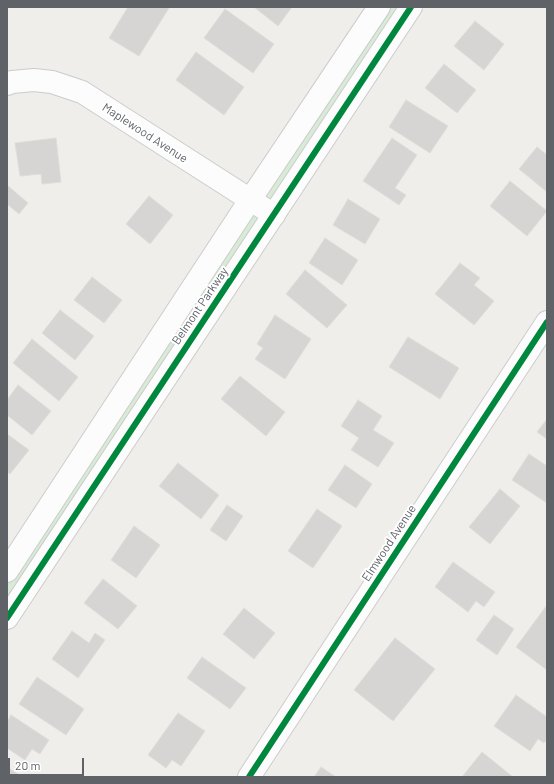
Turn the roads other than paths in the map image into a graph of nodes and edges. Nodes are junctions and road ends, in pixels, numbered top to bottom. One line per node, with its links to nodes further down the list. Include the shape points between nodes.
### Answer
1 (379, 7): 4 (street, Belmont Parkway)
2 (411, 7): 5 (street, Belmont Parkway)
3 (7, 84): 4 (street, Maplewood Avenue, via 34,80 52,82 82,92)
4 (250, 200): 5 (street, Maplewood Avenue); 7 (street, Belmont Parkway)
5 (274, 215): 8 (street, Belmont Parkway)
6 (547, 322): 11 (street, Elmwood Avenue)
7 (46, 511): 8 (street); 9 (street, Belmont Parkway)
8 (68, 525): 10 (street, Belmont Parkway)
9 (7, 571)
10 (7, 618)
11 (249, 777)

